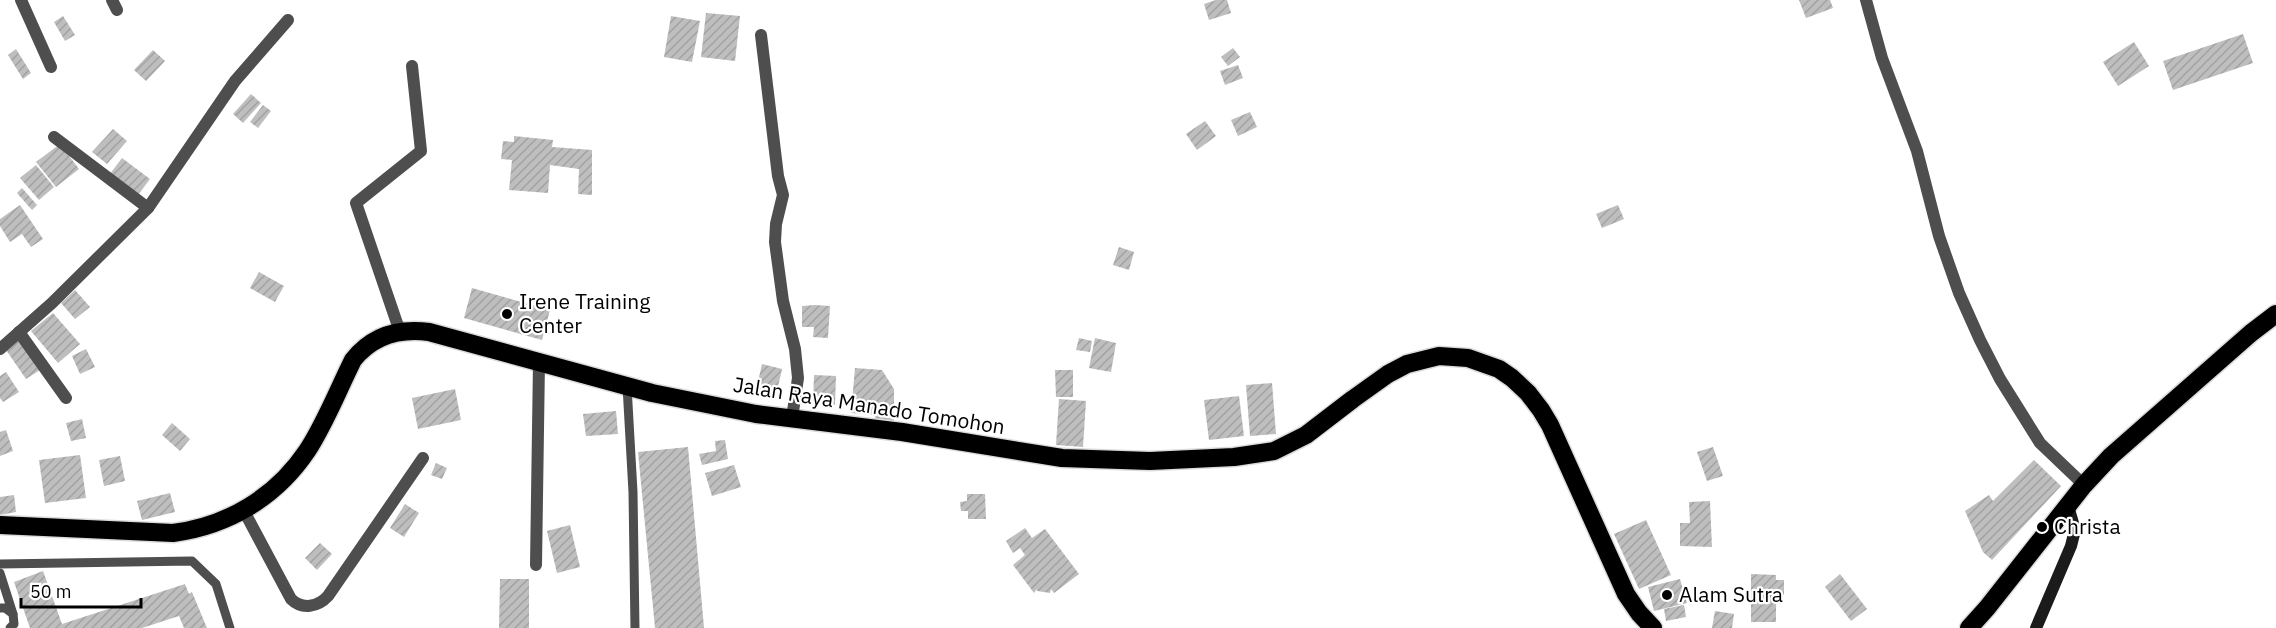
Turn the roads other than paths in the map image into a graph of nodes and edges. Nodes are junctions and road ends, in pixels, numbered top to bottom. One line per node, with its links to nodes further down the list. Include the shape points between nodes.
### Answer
1 (21, 0): 6 (street)
2 (1866, 0): 18 (street, via 1959,293 2005,387 2040,443)
3 (288, 20): 8 (street, via 235,81)
4 (761, 35): 16 (street, via 783,195 775,242 798,378)
5 (412, 66): 11 (street, via 421,151 356,203)
6 (51, 67)
7 (54, 137): 8 (street)
8 (148, 208): 10 (street)
9 (2276, 314): 18 (highway, via 2162,410)
10 (19, 332): 12 (street); 15 (street)
11 (400, 332): 13 (highway, Jalan Raya Manado Tomohon, via 429,332); 20 (highway, Jalan Raya Manado Tomohon, via 378,338 358,353 308,449 267,496)
12 (0, 349)
13 (539, 362): 14 (highway, Jalan Raya Manado Tomohon); 23 (street)
14 (627, 386): 16 (highway, Jalan Raya Manado Tomohon); 30 (lane)
15 (66, 398)
16 (792, 418): 31 (highway, Jalan Raya Manado Tomohon, via 1062,458 1150,461 1256,455 1306,435 1407,364 1439,356 1468,358 1512,378 1541,411 1626,594)
17 (423, 458): 20 (street, via 328,596 316,604 302,606 291,599)
18 (2084, 485): 19 (highway)
19 (2068, 506): 32 (highway); 33 (street, via 2075,530 2071,546)
20 (244, 511): 21 (highway, Jalan Raya Manado Tomohon, via 194,531 173,533)
21 (0, 525)
22 (0, 564): 29 (lane, via 192,561 216,584)
23 (536, 565)
24 (0, 573): 26 (lane)
25 (0, 609): 26 (lane, via 5,608)
26 (14, 616): 27 (lane); 28 (lane)
27 (10, 628)
28 (19, 628)
29 (230, 628)
30 (635, 628)
31 (1653, 628)
32 (1969, 628)
33 (2036, 628)

